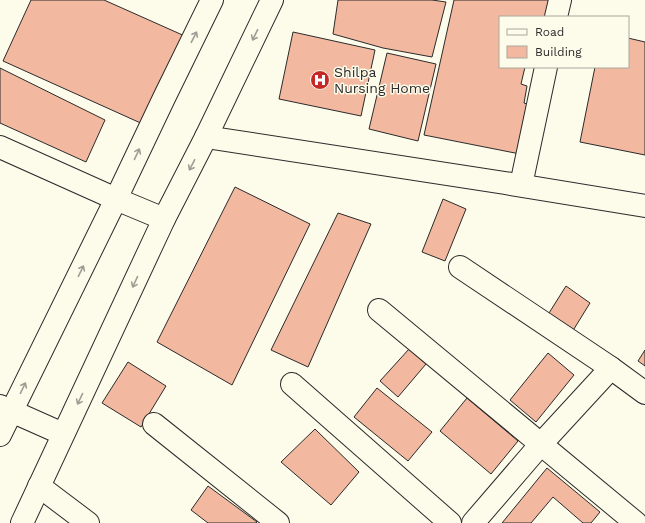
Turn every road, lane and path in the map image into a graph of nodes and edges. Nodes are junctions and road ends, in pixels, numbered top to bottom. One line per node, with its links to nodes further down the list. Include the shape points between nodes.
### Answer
1 (212, 0): 9 (street, one-way to 1)
2 (272, 0): 6 (street, one-way to 6)
3 (560, 0): 4 (street)
4 (556, 16)
5 (546, 68): 8 (street)
6 (206, 137): 8 (street); 11 (street, one-way to 11)
7 (0, 147): 9 (street)
8 (521, 186): 10 (street)
9 (116, 200): 11 (street); 17 (street, one-way to 9)
10 (645, 206)
11 (164, 219): 19 (street, one-way to 19)
12 (460, 267): 14 (street)
13 (379, 310): 21 (street)
14 (611, 368): 16 (street); 21 (street)
15 (292, 384): 26 (street)
16 (645, 393)
17 (6, 409): 19 (street); 20 (street)
18 (154, 424): 25 (street)
19 (63, 434): 22 (street)
20 (0, 435)
21 (541, 444): 27 (street); 28 (street)
22 (39, 486): 23 (street); 24 (street)
23 (22, 523)
24 (88, 523)
25 (278, 523)
26 (450, 523)
27 (473, 523)
28 (636, 523)

